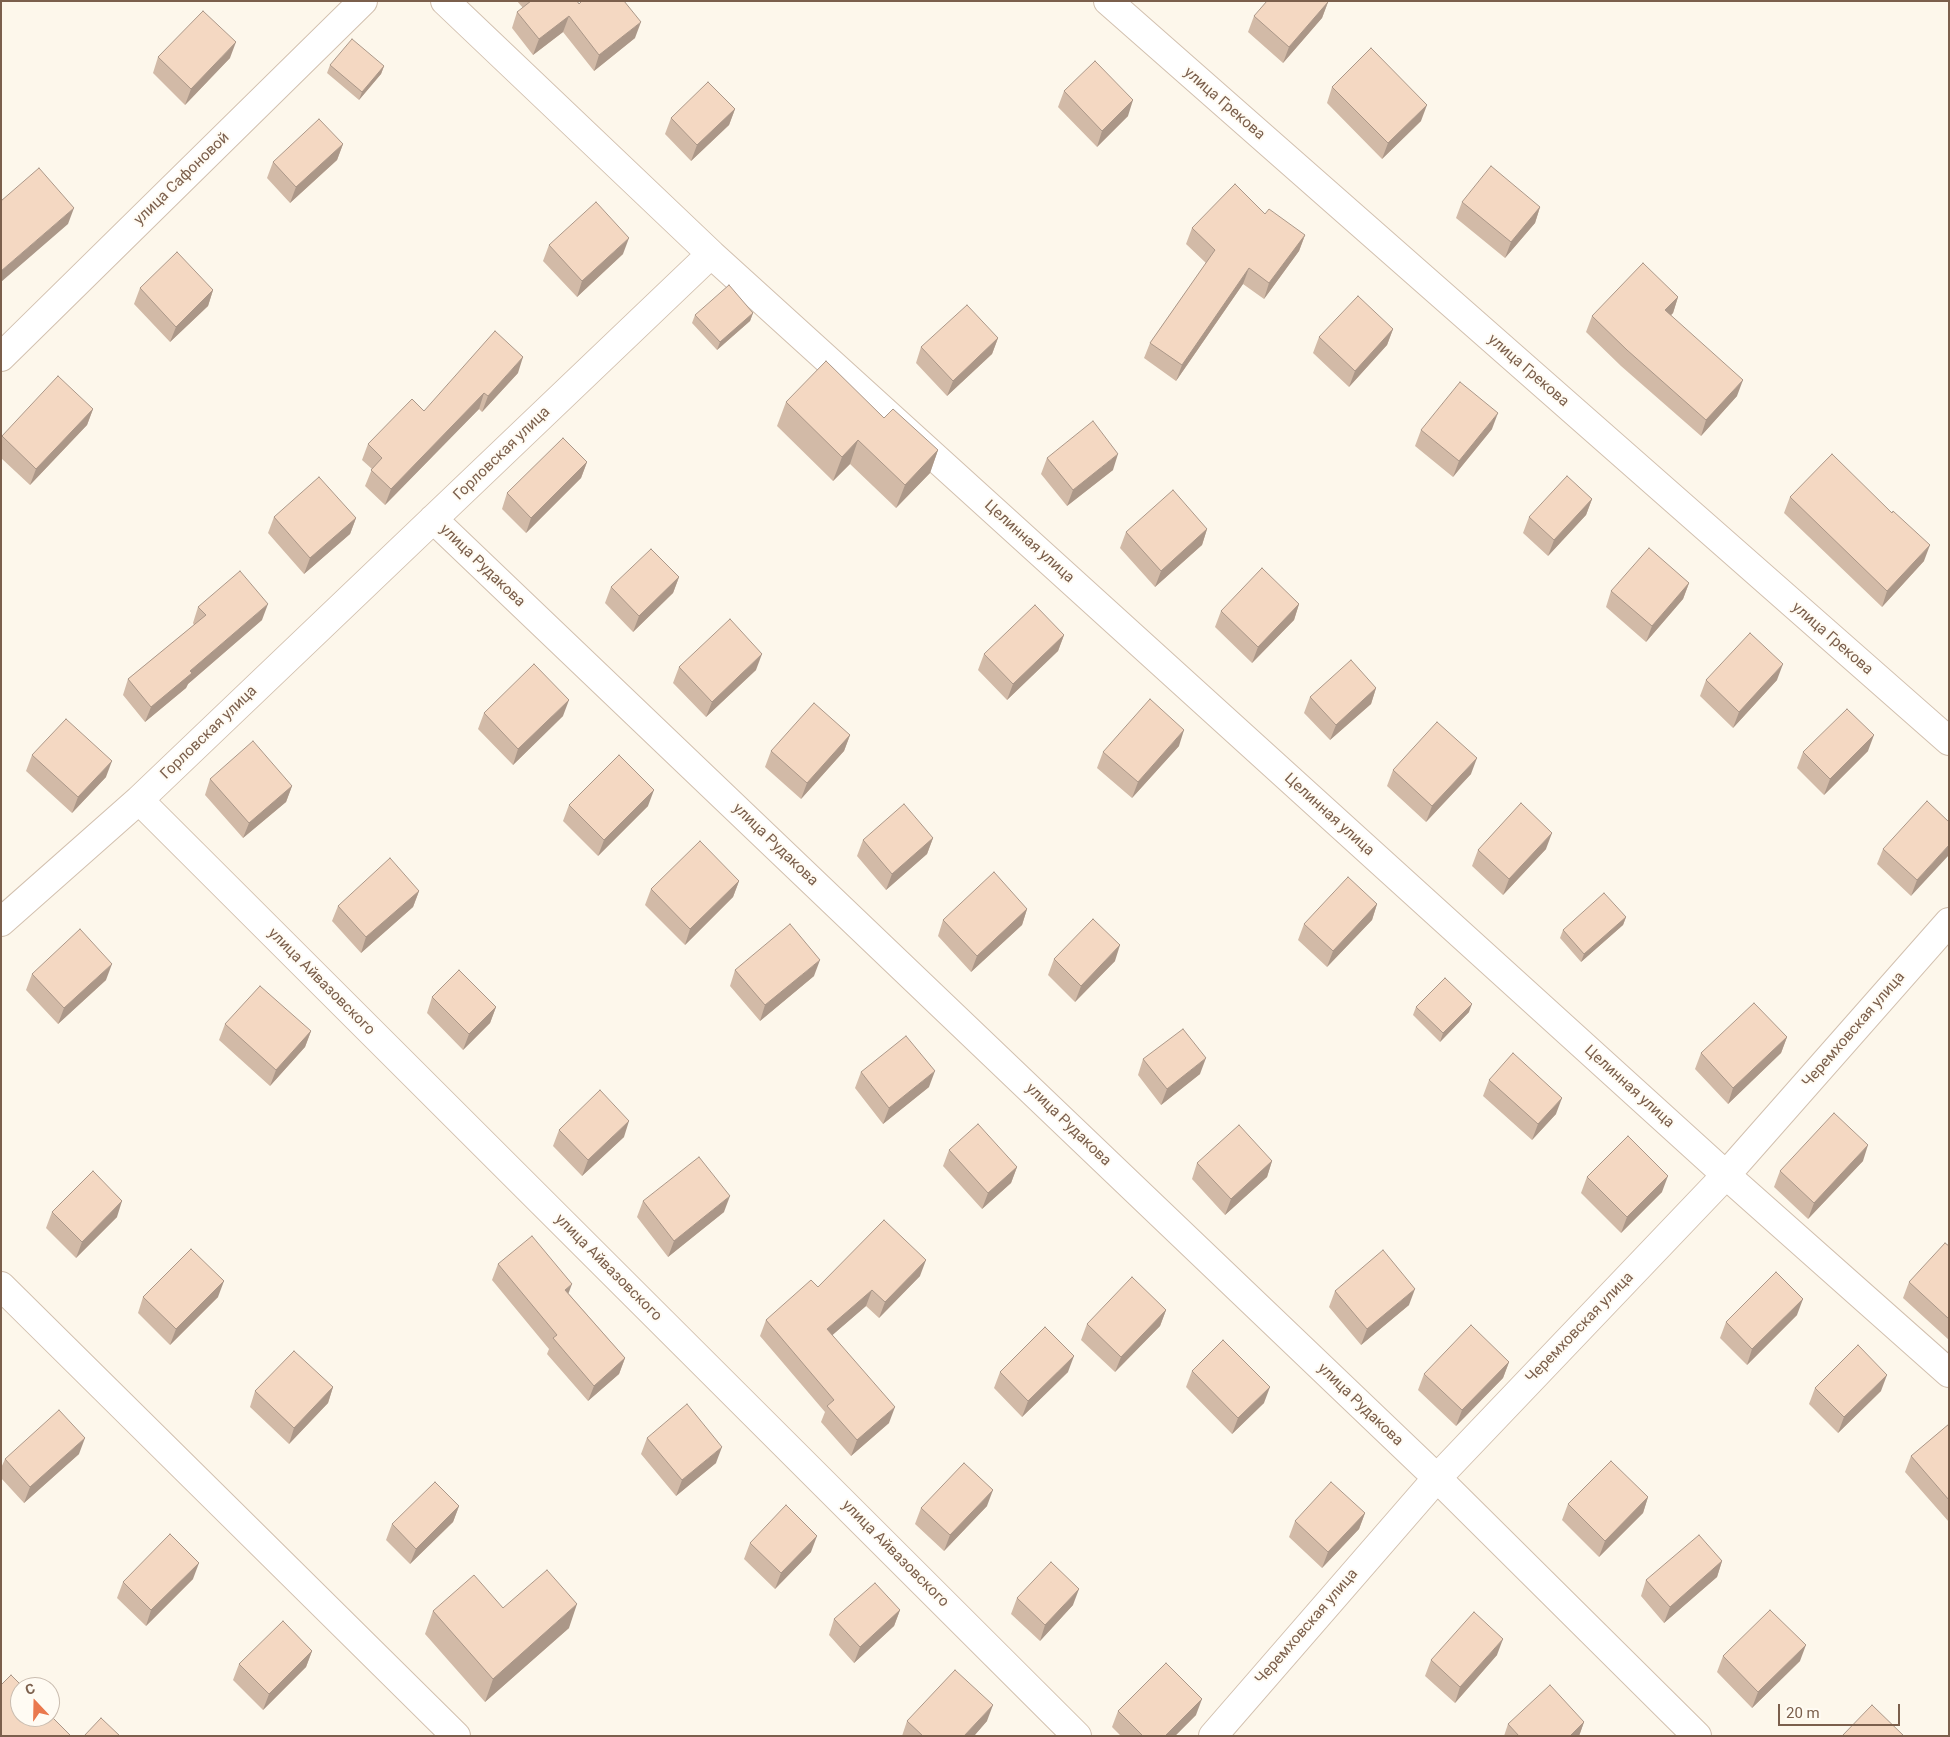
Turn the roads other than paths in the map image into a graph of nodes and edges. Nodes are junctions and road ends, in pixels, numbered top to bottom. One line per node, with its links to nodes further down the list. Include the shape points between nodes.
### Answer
1 (363, 1): 5 (street, улица Сафоновой)
2 (445, 1): 4 (street)
3 (1108, 1): 7 (street, улица Грекова)
4 (711, 254): 6 (street, Горловская улица); 11 (street, Целинная улица)
5 (1, 357)
6 (433, 519): 8 (street, Горловская улица); 14 (street, улица Рудакова)
7 (1949, 741)
8 (139, 800): 9 (street, Горловская улица); 16 (street, улица Айвазовского)
9 (1, 922)
10 (1949, 922): 11 (street, Черемховская улица)
11 (1726, 1175): 13 (street, Целинная улица); 14 (street, Черемховская улица)
12 (1, 1286): 15 (street)
13 (1949, 1373)
14 (1437, 1478): 17 (street, Черемховская улица); 18 (street, улица Рудакова)
15 (456, 1736)
16 (1077, 1736)
17 (1213, 1736)
18 (1697, 1736)

